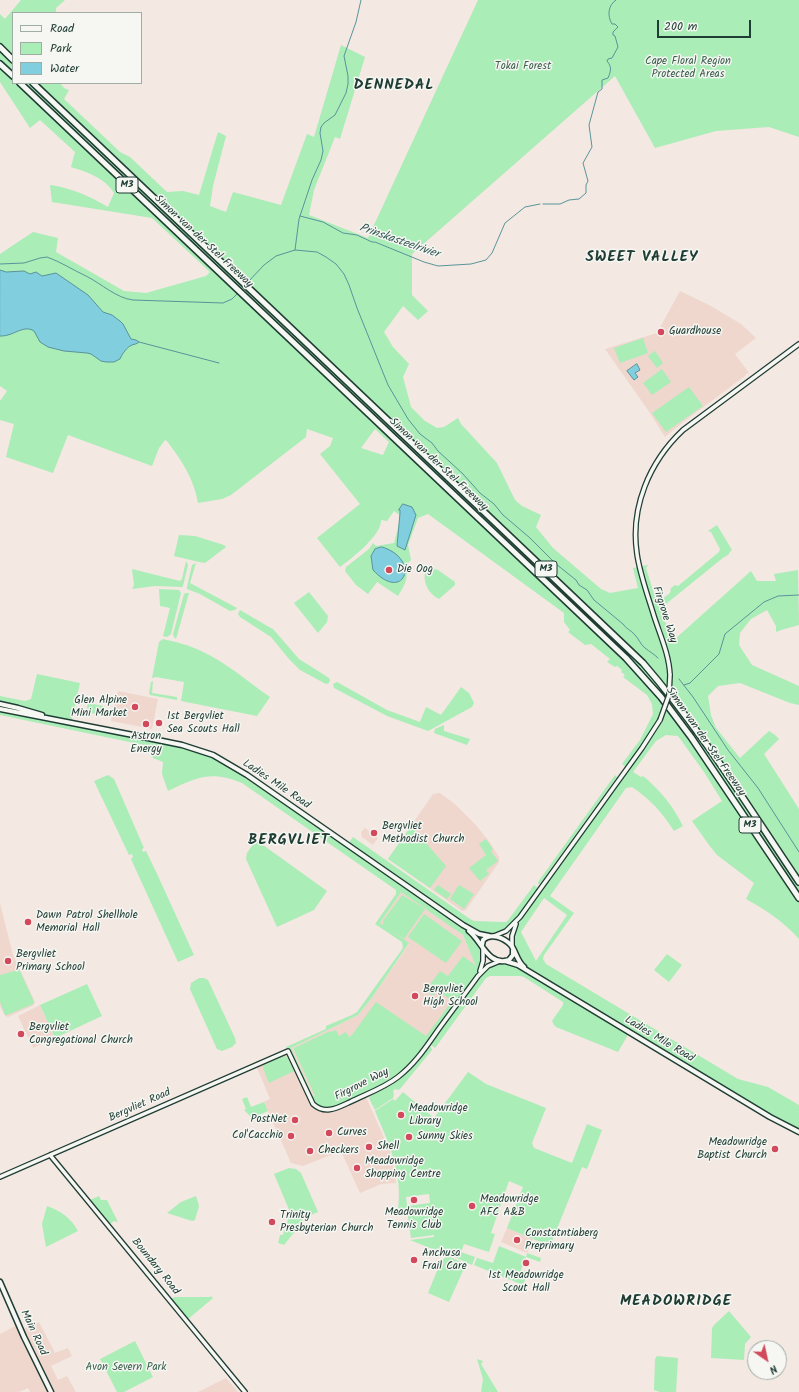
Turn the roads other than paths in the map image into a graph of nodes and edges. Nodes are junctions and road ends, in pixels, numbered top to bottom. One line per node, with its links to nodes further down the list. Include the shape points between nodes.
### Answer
1 (0, 47): 3 (highway)
2 (0, 52): 4 (highway)
3 (12, 59)
4 (12, 63)
5 (0, 64): 7 (highway)
6 (0, 67): 8 (highway)
7 (12, 76)
8 (12, 76)
9 (21, 84): 16 (highway, Simon van der Stel Freeway / M3, via 644,677 691,737)
10 (34, 84): 15 (highway, Simon van der Stel Freeway / M3, via 643,663 695,727)
11 (799, 344): 17 (street, Firgrove Way, bridge, via 683,430 659,458 644,486 637,516 637,555 640,572 667,655 669,695 660,720 647,741)
12 (0, 704): 14 (main road, Ladies Mile Road)
13 (0, 709): 14 (main road, Ladies Mile Road)
14 (52, 719): 18 (main road, Ladies Mile Road, via 160,740 213,755 247,775)
15 (799, 882)
16 (799, 898)
17 (520, 917): 19 (street, Firgrove Way, via 506,931); 21 (street, Firgrove Way, via 512,934)
18 (463, 925): 19 (main road, Ladies Mile Road); 20 (main road, Ladies Mile Road, via 476,937)
19 (491, 936): 20 (main road, via 483,940); 21 (main road, via 504,940)
20 (482, 948): 22 (main road, via 490,956); 24 (street, Firgrove Way, via 483,963)
21 (513, 949): 22 (main road, via 512,957); 23 (main road, Ladies Mile Road, via 519,962)
22 (503, 961): 23 (main road, Ladies Mile Road); 24 (street, Firgrove Way, via 490,964)
23 (530, 973): 26 (main road, Ladies Mile Road)
24 (478, 976): 25 (street, Firgrove Way, via 408,1069 392,1082 338,1108 325,1110 313,1104)
25 (288, 1051): 29 (street, Bergvliet Road)
26 (780, 1123): 27 (main road, Ladies Mile Road); 28 (main road, Ladies Mile Road)
27 (799, 1132)
28 (799, 1135)
29 (50, 1155): 30 (street, Bergvliet Road); 33 (street, Boundary Road)
30 (0, 1177)
31 (0, 1282): 32 (main road, Main Road)
32 (52, 1392)
33 (245, 1392)

